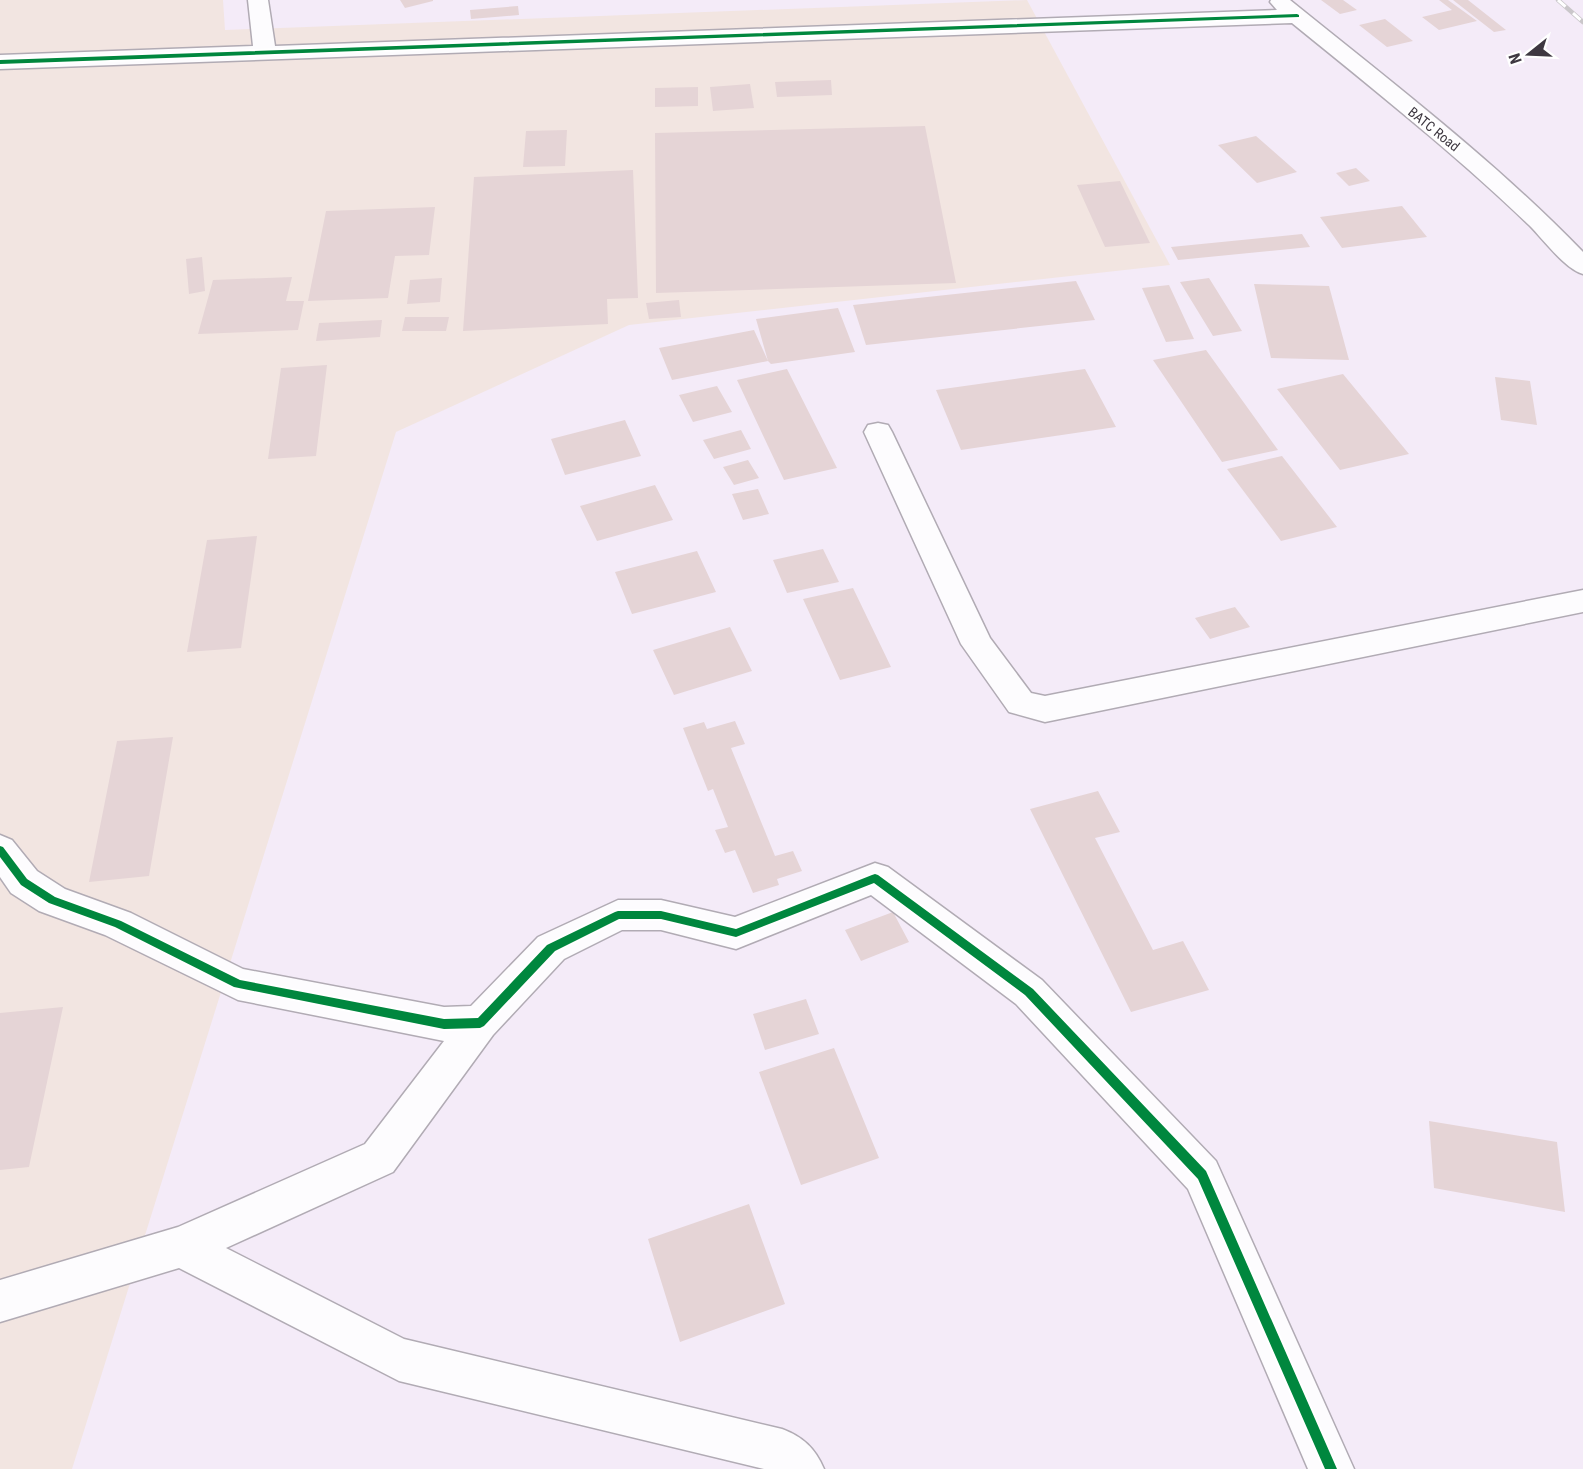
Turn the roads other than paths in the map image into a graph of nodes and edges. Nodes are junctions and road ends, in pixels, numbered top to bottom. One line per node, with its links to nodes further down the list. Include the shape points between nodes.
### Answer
1 (258, 0): 4 (street)
2 (1278, 0): 3 (street, BATC Road)
3 (1297, 16): 4 (street); 6 (street, BATC Road, via 1481,168 1542,222)
4 (265, 52): 5 (street)
5 (0, 62)
6 (1583, 266)
7 (878, 432): 8 (street, via 977,644 1020,703 1046,709)
8 (1583, 601)
9 (0, 850): 10 (street, via 24,882 52,900 118,924 238,984 444,1024)
10 (480, 1023): 11 (street, via 379,1158); 14 (street, via 550,948 618,915 661,915 736,933 875,878 1029,992 1202,1175)
11 (181, 1247): 12 (street); 13 (street, via 399,1359 782,1451)
12 (0, 1300)
13 (801, 1469)
14 (1331, 1469)

